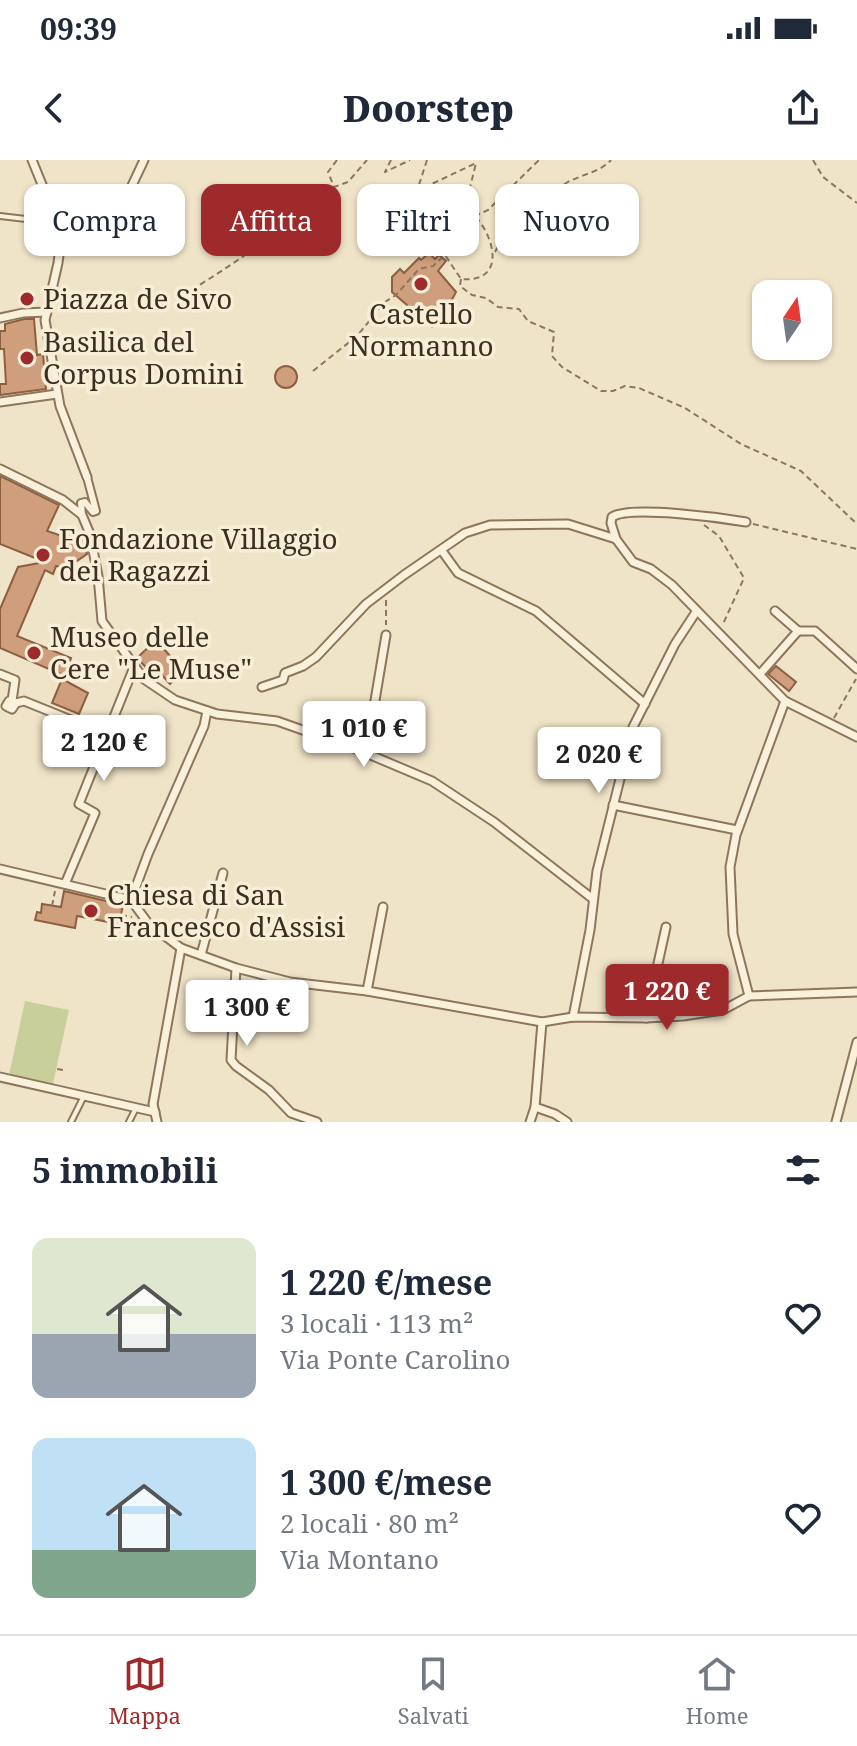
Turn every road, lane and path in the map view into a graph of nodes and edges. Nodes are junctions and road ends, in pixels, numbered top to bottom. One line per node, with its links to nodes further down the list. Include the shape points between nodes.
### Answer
1 (32, 160): 11 (street)
2 (144, 160): 12 (street)
3 (337, 160): 13 (path, via 328,172)
4 (367, 160): 14 (path)
5 (391, 160): 6 (path, via 385,172)
6 (410, 160)
7 (427, 160): 15 (path)
8 (539, 160): 19 (path)
9 (611, 160): 23 (path, via 519,209)
10 (813, 160): 18 (path, via 823,177)
11 (42, 184)
12 (133, 184)
13 (333, 184)
14 (341, 184)
15 (419, 184)
16 (432, 184): 17 (path, via 476,163)
17 (471, 184)
18 (857, 203)
19 (479, 214)
20 (0, 216): 21 (lane)
21 (24, 219)
22 (479, 220): 23 (path)
23 (494, 254): 28 (path, via 483,277)
24 (59, 256): 30 (street)
25 (243, 256): 29 (path)
26 (444, 256): 32 (path, via 419,269 357,336)
27 (446, 256): 28 (path)
28 (461, 279): 40 (path, via 460,286 472,295 498,307 519,309 528,321 554,332 552,356 562,367 601,391 639,388 685,408 741,444 801,471)
29 (183, 295)
30 (47, 312): 31 (street); 33 (street)
31 (0, 318)
32 (313, 371)
33 (57, 394): 34 (street); 36 (street)
34 (0, 402)
35 (0, 469): 37 (street)
36 (87, 477): 37 (street, via 96,511 81,503)
37 (82, 515): 50 (street, via 98,576 102,621)
38 (694, 517): 39 (street); 41 (street, via 619,512 611,523); 48 (path, via 719,536 744,578)
39 (746, 522): 42 (path)
40 (857, 524)
41 (616, 539): 43 (street, via 568,524 490,525 465,533); 46 (street, via 633,562 661,576)
42 (857, 549)
43 (442, 551): 44 (street); 58 (street, via 458,573 544,617)
44 (385, 591): 49 (path); 55 (street, via 316,657 285,673 283,680)
45 (775, 611): 47 (street)
46 (696, 612): 48 (street); 58 (street)
47 (798, 631): 51 (street, via 815,631); 53 (street)
48 (719, 634): 53 (street)
49 (386, 635): 63 (street)
50 (134, 667): 59 (street, via 175,700); 61 (street)
51 (857, 669)
52 (0, 674): 57 (street, via 15,680)
53 (760, 674): 56 (street)
54 (857, 677): 60 (path)
55 (262, 687)
56 (785, 701): 60 (street); 65 (street)
57 (8, 702): 61 (street, via 24,701)
58 (645, 704): 64 (street, via 633,727)
59 (207, 711): 63 (street, via 277,721); 70 (street)
60 (830, 724): 62 (street)
61 (106, 734): 68 (street, via 79,804 95,813)
62 (857, 737)
63 (366, 754): 69 (street, via 432,781)
64 (613, 805): 65 (street); 69 (street)
65 (737, 830): 81 (street, via 730,907)
66 (0, 869): 68 (street)
67 (223, 873): 77 (street)
68 (61, 883): 70 (street); 71 (path)
69 (593, 899): 82 (street)
70 (131, 900): 76 (street, via 148,923)
71 (52, 906)
72 (383, 907): 79 (street)
73 (132, 917): 74 (path)
74 (130, 925)
75 (666, 927): 83 (street)
76 (181, 948): 77 (street); 92 (street)
77 (201, 955): 78 (street)
78 (236, 968): 79 (street, via 290,982); 93 (street, via 231,1060 269,1090)
79 (367, 991): 84 (street)
80 (857, 992): 81 (street)
81 (749, 996): 83 (street, via 723,1010)
82 (573, 1017): 83 (street); 84 (street)
83 (646, 1018)
84 (542, 1022): 90 (street)
85 (857, 1042): 100 (street)
86 (57, 1069): 87 (path)
87 (63, 1070)
88 (0, 1077): 89 (street)
89 (84, 1096): 91 (street); 94 (lane)
90 (535, 1107): 98 (street); 99 (street)
91 (136, 1108): 92 (street); 95 (lane)
92 (155, 1112): 96 (street)
93 (290, 1118): 97 (street)
94 (71, 1122)
95 (129, 1122)
96 (157, 1122)
97 (317, 1122)
98 (530, 1122)
99 (567, 1122)
100 (836, 1122)

